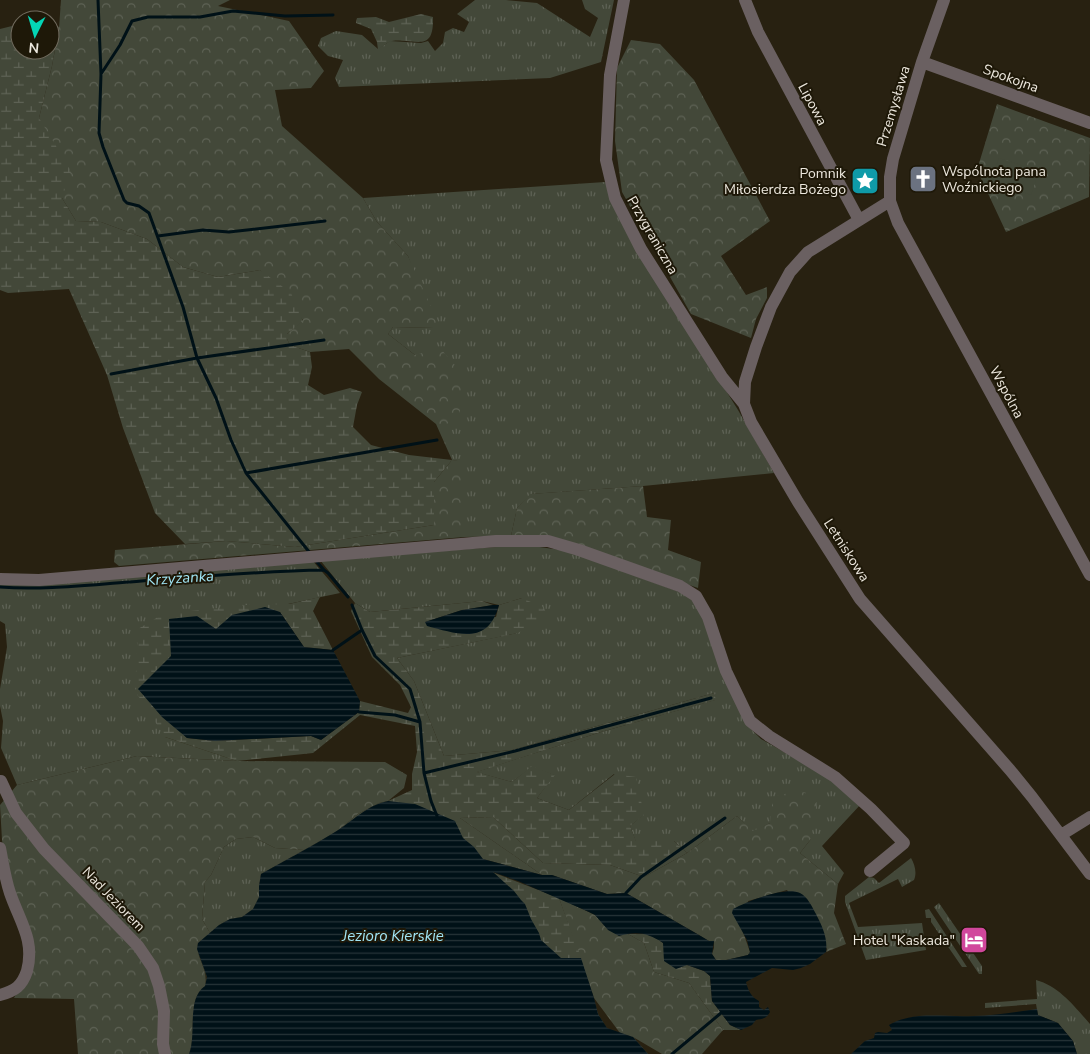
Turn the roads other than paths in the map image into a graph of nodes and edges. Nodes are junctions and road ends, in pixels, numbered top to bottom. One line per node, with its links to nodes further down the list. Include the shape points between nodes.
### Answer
1 (624, 0): 9 (street, Przygraniczna, via 610,76 606,160 614,198 641,249 722,377)
2 (746, 0): 7 (street, Lipowa, via 758,32)
3 (944, 0): 4 (street, Przemysława)
4 (922, 62): 5 (street, Spokojna); 6 (street, Przemysława, via 893,159)
5 (1090, 123)
6 (890, 201): 7 (street, Letniskowa); 8 (street, Przemysława)
7 (859, 220): 9 (street, Letniskowa, via 808,252 790,272 756,347 744,382)
8 (898, 223): 10 (street, Wspólna)
9 (744, 404): 14 (street, Letniskowa, via 751,422 798,502 860,598 1010,770)
10 (1090, 575)
11 (0, 579): 16 (street, via 38,580 496,541 548,541 579,550 680,586 696,596 708,617 726,671 750,721 835,777 904,843)
12 (0, 781): 19 (street, Nad Jeziorem, via 16,813 44,849 138,946 153,968 164,1010)
13 (1090, 817): 14 (street)
14 (1061, 835): 17 (street, Letniskowa)
15 (0, 848): 18 (street, via 5,878 25,928 30,951 22,983 16,990)
16 (870, 871)
17 (1090, 874)
18 (0, 995)
19 (165, 1054)

